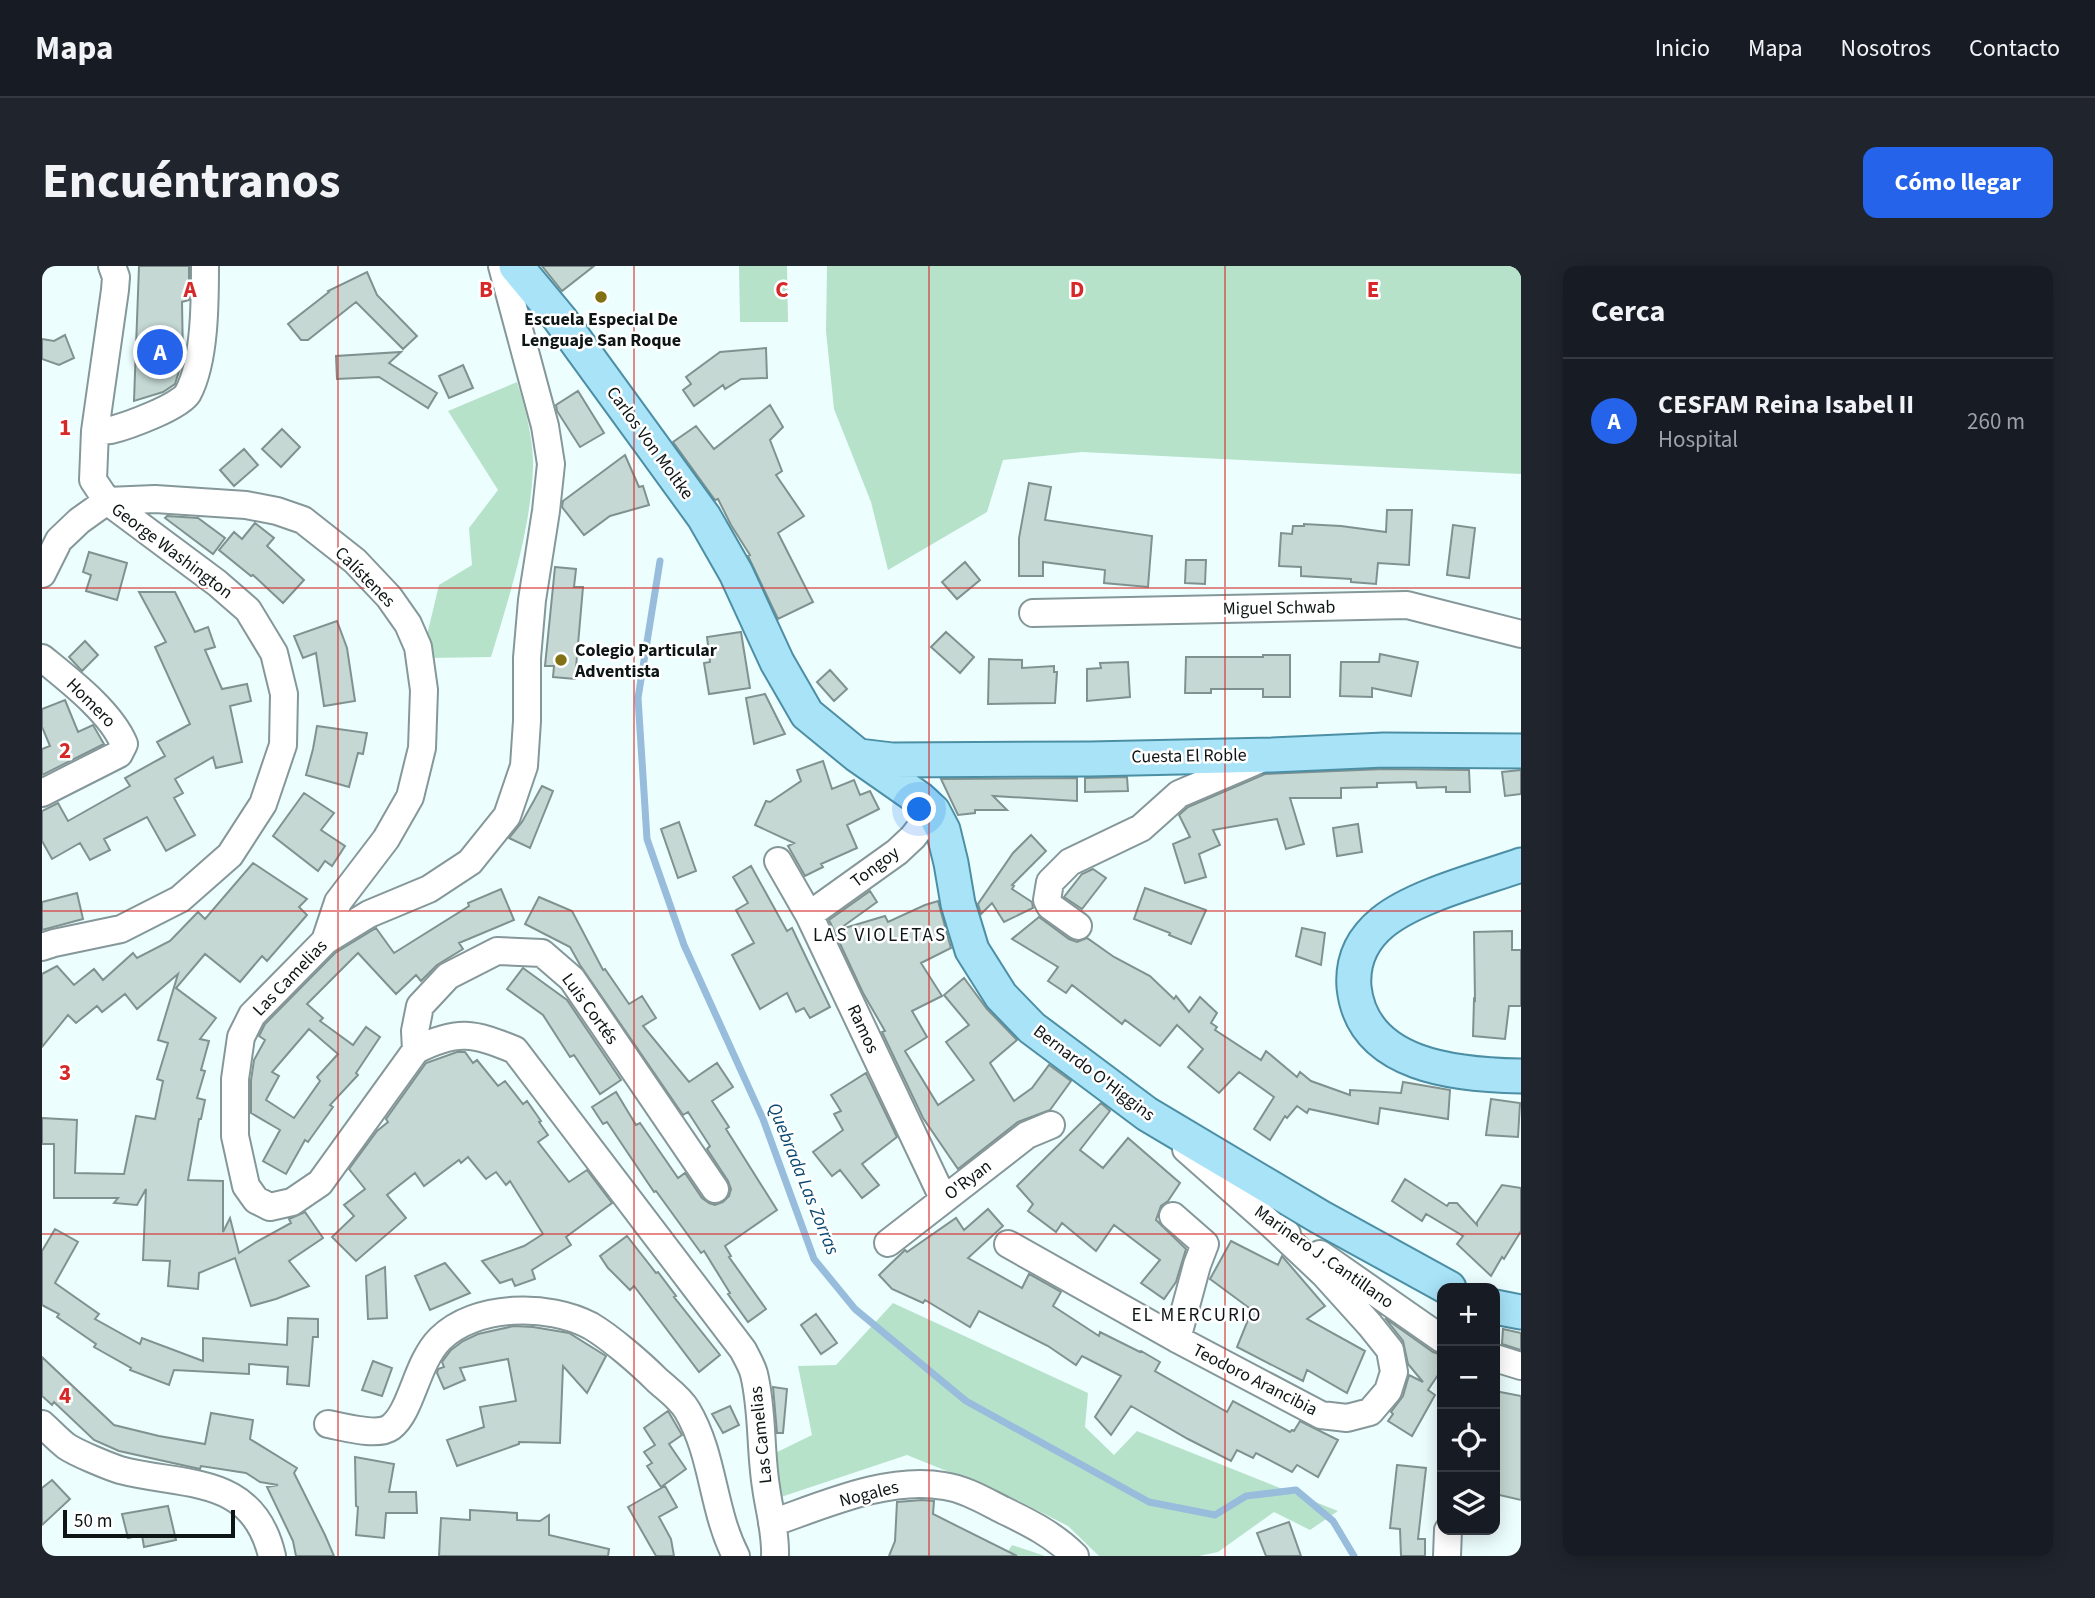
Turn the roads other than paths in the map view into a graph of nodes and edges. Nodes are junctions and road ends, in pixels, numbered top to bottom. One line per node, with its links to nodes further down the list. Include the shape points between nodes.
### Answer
1 (113, 266): 5 (street, George Washington, via 115,290)
2 (205, 266): 5 (street, via 199,352 187,395 145,417)
3 (502, 266): 20 (street, Las Camelias, via 551,464 532,600 524,766 507,816 470,862 429,889 369,914)
4 (516, 266): 13 (main road, Carlos Von Moltke, via 704,517 807,714)
5 (95, 431): 6 (street, George Washington, via 93,480)
6 (107, 501): 7 (street, via 59,540); 20 (street, Calístenes, via 246,505 303,520 355,561 408,624 418,647 424,690 422,748 410,797 386,839 338,902); 21 (street, George Washington, via 248,610 274,653 284,694 283,745 263,804 230,855 180,899 121,929)
7 (42, 574)
8 (1033, 613): 9 (street, Miguel Schwab, via 1407,605)
9 (1521, 634)
10 (42, 658): 14 (street, Homero, via 118,729 124,744 119,754)
11 (1521, 751): 12 (main road, Cuesta El Roble)
12 (1272, 754): 13 (main road, Cuesta El Roble, via 892,760); 19 (street, via 1179,794 1141,828 1070,862 1050,882 1047,900)
13 (856, 755): 15 (main road, Bernardo O'Higgins)
14 (42, 793)
15 (933, 811): 18 (street, Tongoy, via 897,852); 24 (main road, Bernardo O'Higgins, via 943,830 972,950 1001,996 1032,1028)
16 (778, 861): 18 (street, Ramos)
17 (1521, 865): 23 (main road, via 1411,905 1384,922 1363,942 1353,976 1363,1018 1377,1038 1397,1052 1440,1069)
18 (808, 915): 27 (street, Ramos)
19 (1078, 926)
20 (325, 940): 22 (street, Las Camelias, via 252,1015 241,1037 235,1136 246,1186 256,1200 270,1207 292,1202 320,1183)
21 (42, 947)
22 (416, 1050): 26 (street, Luis Cortés, via 420,1006 448,976 497,951 542,953 572,979); 41 (street, Las Camelias, via 440,1038 461,1036 482,1037 514,1050 735,1339 754,1372)
23 (1521, 1076)
24 (1147, 1114): 29 (street, Marinero J .Cantillano); 32 (main road, Bernardo O'Higgins)
25 (1051, 1125): 27 (street, O'Ryan, via 1027,1135)
26 (715, 1189)
27 (943, 1198): 30 (street, O'Ryan)
28 (1173, 1216): 36 (street, via 1205,1244)
29 (1272, 1225): 35 (street, Marinero J .Cantillano); 36 (street, Teodoro Arancibia, via 1324,1274 1390,1350 1394,1372 1388,1391 1370,1412 1346,1418 1321,1415)
30 (888, 1243)
31 (1008, 1244): 36 (street, Teodoro Arancibia)
32 (1440, 1283)
33 (1500, 1308): 34 (main road)
34 (1521, 1312)
35 (1437, 1336)
36 (1177, 1339)
37 (1500, 1360): 38 (street)
38 (1521, 1366)
39 (42, 1424): 43 (street, via 68,1447 118,1469 192,1482 242,1502 258,1519)
40 (328, 1424): 44 (street, via 389,1429 399,1418 430,1350 469,1321 501,1311 567,1315 592,1326 686,1407 703,1441 718,1506)
41 (772, 1523): 45 (street, Las Camelias); 46 (street, Nogales, via 880,1488 943,1486 1032,1524)
42 (1448, 1535): 47 (street)
43 (272, 1556)
44 (736, 1556)
45 (775, 1556)
46 (1075, 1556)
47 (1447, 1556)

